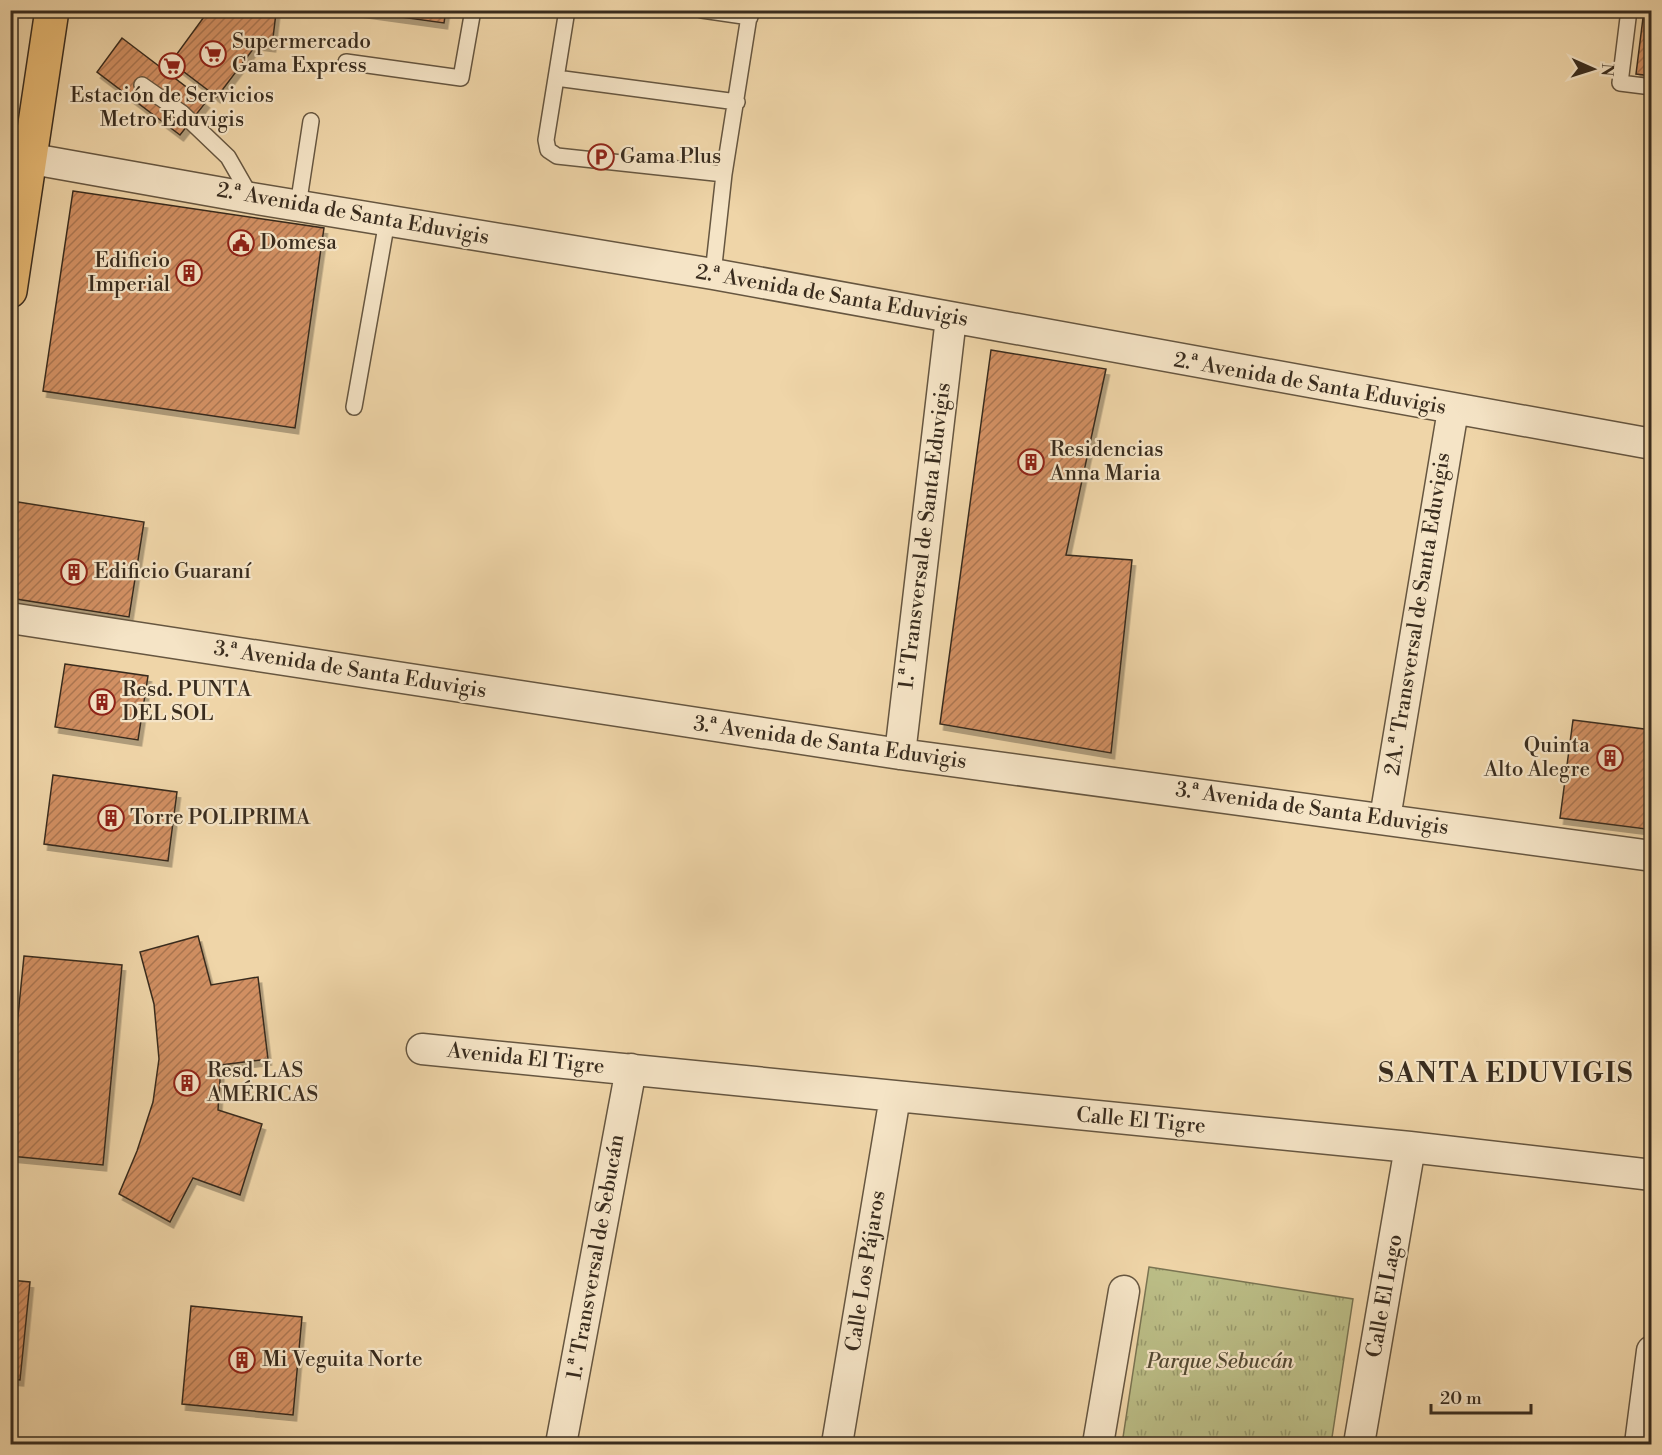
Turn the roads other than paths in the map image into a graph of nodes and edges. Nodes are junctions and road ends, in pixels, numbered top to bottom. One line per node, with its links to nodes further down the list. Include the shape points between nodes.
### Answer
1 (52, 10): 13 (main road)
2 (473, 10): 7 (lane, via 461,78)
3 (567, 10): 8 (lane)
4 (702, 10): 6 (lane)
5 (1629, 10): 10 (lane, via 1620,83)
6 (750, 14): 11 (lane)
7 (346, 62)
8 (556, 78): 11 (lane); 14 (lane, via 546,140 548,150 558,156)
9 (142, 85): 15 (lane, via 182,112 228,157)
10 (1652, 87)
11 (737, 102): 14 (lane)
12 (311, 122): 16 (lane)
13 (21, 157): 15 (street, 2.ª Avenida de Santa Eduvigis); 19 (main road)
14 (724, 174): 18 (lane)
15 (251, 198): 16 (street, 2.ª Avenida de Santa Eduvigis)
16 (298, 206): 17 (street, 2.ª Avenida de Santa Eduvigis)
17 (387, 221): 18 (street, 2.ª Avenida de Santa Eduvigis); 21 (lane)
18 (713, 274): 20 (street, 2.ª Avenida de Santa Eduvigis)
19 (10, 291)
20 (951, 318): 22 (street, 2.ª Avenida de Santa Eduvigis); 25 (street, 1.ª Transversal de Santa Eduvigis)
21 (354, 407)
22 (1453, 410): 23 (street, 2.ª Avenida de Santa Eduvigis); 26 (street, 2A.ª Transversal de Santa Eduvigis)
23 (1652, 444)
24 (10, 618): 25 (street, 3.ª Avenida de Santa Eduvigis)
25 (900, 754): 26 (street, 3.ª Avenida de Santa Eduvigis)
26 (1385, 818): 27 (street, 3.ª Avenida de Santa Eduvigis)
27 (1652, 856)
28 (422, 1049): 29 (street, Avenida El Tigre)
29 (631, 1069): 30 (street, Calle El Tigre); 36 (street, 1.ª Transversal de Sebucán)
30 (895, 1097): 31 (street, Calle El Tigre); 37 (street, Calle Los Pájaros)
31 (1410, 1147): 32 (street, Calle El Tigre); 39 (street, Calle El Lago)
32 (1652, 1175)
33 (1124, 1291): 38 (street)
34 (1652, 1351): 35 (street)
35 (1644, 1443)
36 (561, 1444)
37 (837, 1444)
38 (1098, 1444)
39 (1359, 1444)

